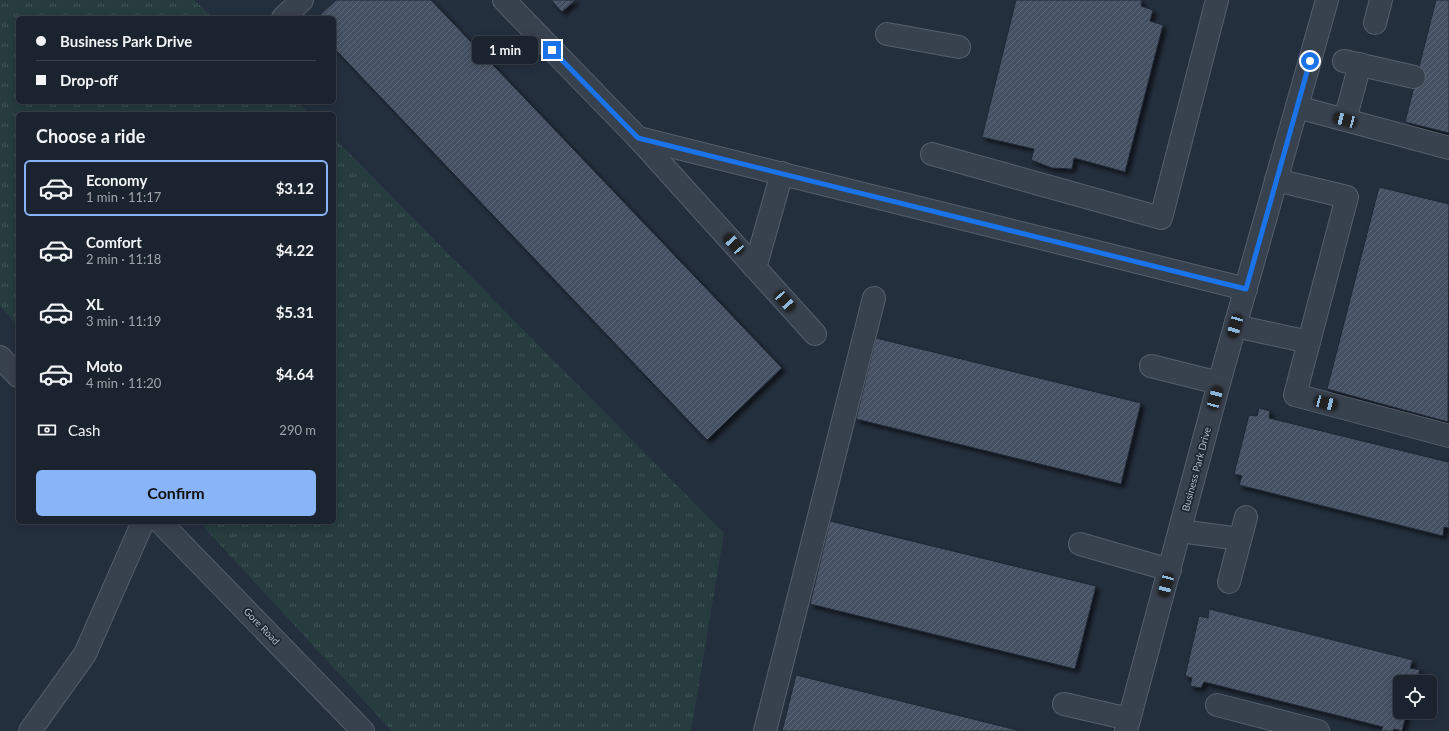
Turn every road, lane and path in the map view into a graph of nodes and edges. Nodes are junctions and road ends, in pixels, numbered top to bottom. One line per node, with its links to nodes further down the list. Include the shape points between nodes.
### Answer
1 (302, 0): 6 (street)
2 (504, 0): 13 (street)
3 (1217, 0): 15 (street, via 1161,218)
4 (1327, 0): 11 (street, Business Park Drive)
5 (1381, 0): 7 (street)
6 (285, 16)
7 (1375, 23)
8 (887, 34): 9 (street)
9 (959, 47)
10 (1414, 78): 12 (street, via 1352,62)
11 (1297, 106): 12 (street); 17 (street, Business Park Drive)
12 (1345, 120): 14 (street)
13 (638, 138): 16 (street); 18 (street)
14 (1449, 148)
15 (932, 154)
16 (782, 173): 18 (street); 19 (street)
17 (1276, 180): 19 (street, Business Park Drive); 23 (street, via 1347,197)
18 (755, 268): 22 (street)
19 (1246, 289): 21 (street, Business Park Drive)
20 (874, 298): 42 (street)
21 (1235, 326): 23 (street); 27 (street, Business Park Drive)
22 (815, 334)
23 (1309, 342): 28 (street, via 1295,395)
24 (0, 357): 26 (street)
25 (1151, 366): 27 (street)
26 (16, 374)
27 (1219, 383): 32 (street, Business Park Drive)
28 (1449, 436)
29 (1246, 517): 33 (street)
30 (142, 524): 40 (street, via 85,654)
31 (162, 524): 41 (street, Gore Road)
32 (1180, 531): 33 (street); 35 (street, Business Park Drive)
33 (1240, 539): 36 (street)
34 (1080, 544): 35 (street)
35 (1170, 570): 39 (street, Business Park Drive)
36 (1229, 582)
37 (1064, 704): 39 (street)
38 (1217, 705): 43 (street)
39 (1127, 725)
40 (30, 731)
41 (363, 731)
42 (765, 731)
43 (1318, 731)

